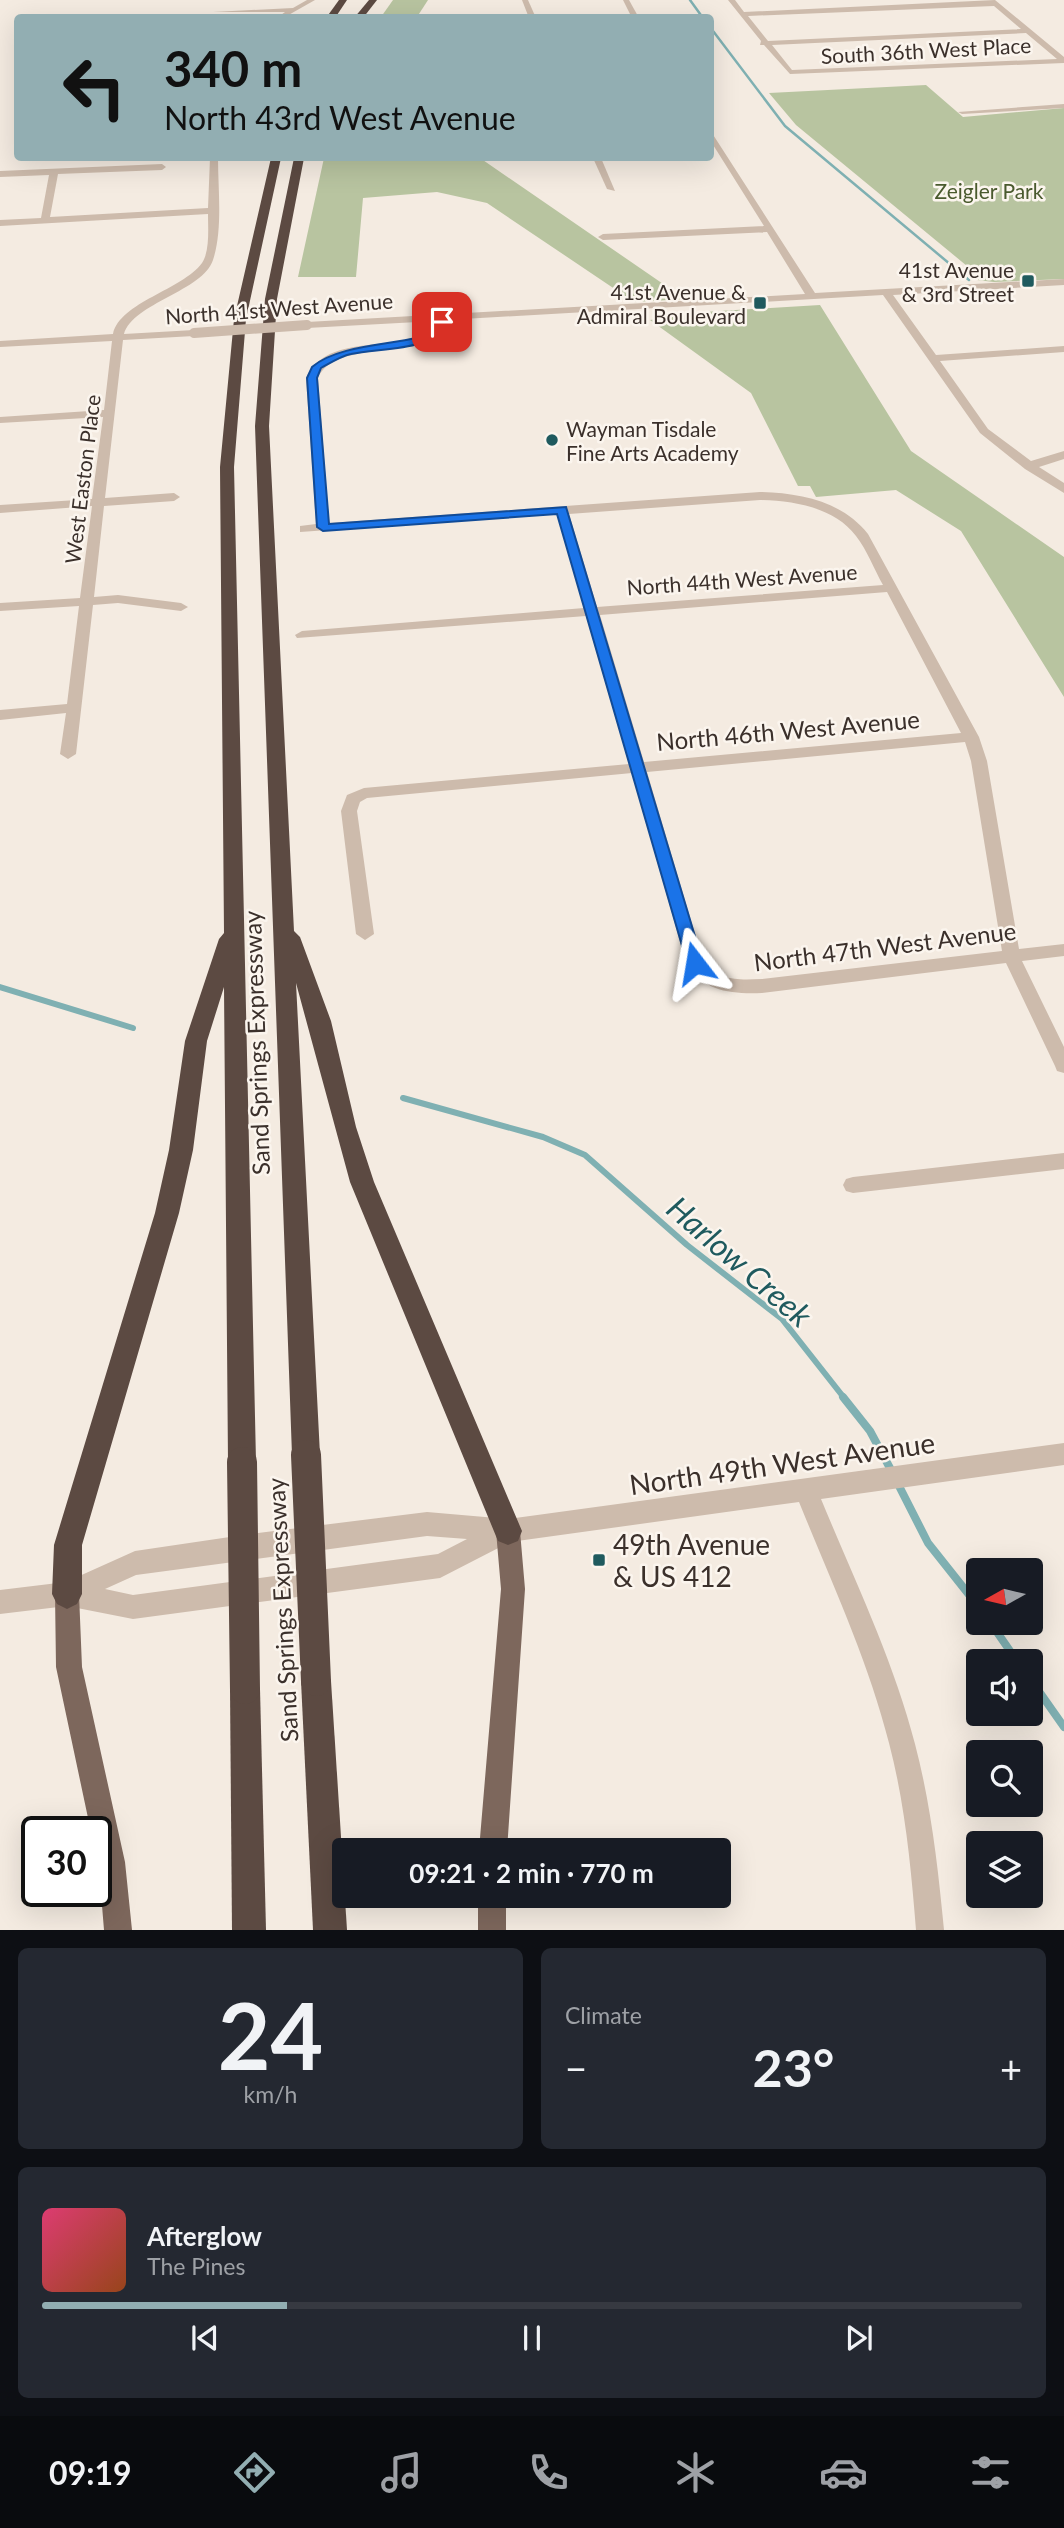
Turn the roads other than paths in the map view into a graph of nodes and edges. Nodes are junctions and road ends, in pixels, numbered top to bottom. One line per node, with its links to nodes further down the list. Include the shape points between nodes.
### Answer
1 (312, 0): 5 (street)
2 (373, 0): 8 (highway)
3 (731, 0): 9 (street)
4 (993, 2): 9 (street); 10 (street)
5 (293, 10): 6 (street); 7 (street)
6 (231, 14)
7 (288, 14)
8 (361, 14)
9 (741, 14): 11 (street)
10 (1027, 31): 11 (street); 12 (street)
11 (763, 43): 12 (street, South 36th West Place, via 790,72)
12 (1064, 61)
13 (1064, 106): 14 (street)
14 (962, 112)
15 (714, 138): 27 (street)
16 (214, 161): 24 (street)
17 (275, 161): 60 (highway, Sand Springs Expressway, via 243,301 227,467)
18 (298, 161): 59 (highway, Sand Springs Expressway, via 271,299 262,403)
19 (598, 161): 23 (street)
20 (162, 167): 21 (street)
21 (54, 171): 22 (street); 25 (street)
22 (0, 174)
23 (612, 189)
24 (213, 211): 25 (street); 33 (street, via 208,262 195,276 124,321)
25 (45, 221): 26 (street)
26 (0, 223)
27 (770, 229): 28 (street); 31 (street)
28 (603, 237)
29 (1064, 282): 30 (street, North 41st West Avenue)
30 (886, 292): 31 (street, North 41st West Avenue); 36 (street)
31 (812, 296): 32 (street, North 41st West Avenue)
32 (440, 317): 33 (street, North 41st West Avenue, bridge); 46 (street, via 442,326 424,339 346,352 317,367 312,378)
33 (118, 337): 34 (street, North 41st West Avenue); 37 (street, West Easton Place)
34 (0, 344)
35 (1064, 349): 36 (street)
36 (933, 358): 40 (street, via 984,431)
37 (109, 413): 38 (street); 43 (street, West Easton Place)
38 (0, 420)
39 (1064, 455): 40 (street)
40 (1029, 466): 41 (street)
41 (1064, 489)
42 (174, 496): 43 (street)
43 (99, 502): 44 (street); 49 (street, West Easton Place)
44 (0, 509)
45 (562, 510): 46 (street); 48 (street, via 760,496 798,498 853,523); 52 (street)
46 (323, 527): 47 (street)
47 (306, 528)
48 (892, 588): 52 (street, North 44th West Avenue); 56 (street)
49 (87, 601): 50 (street); 51 (street, via 132,599); 54 (street, West Easton Place)
50 (0, 607)
51 (181, 607)
52 (591, 612): 53 (street, North 44th West Avenue); 58 (street)
53 (302, 635)
54 (74, 708): 55 (street); 57 (street, West Easton Place)
55 (0, 715)
56 (971, 737): 58 (street, North 46th West Avenue); 63 (street, via 979,761)
57 (68, 754)
58 (638, 766): 61 (street, North 46th West Avenue, via 358,796 349,811); 63 (street, North 47th West Avenue, via 695,963 713,983 762,986)
59 (282, 915): 69 (highway, via 323,1031 339,1109 362,1181); 76 (highway, Sand Springs Expressway, bridge)
60 (235, 921): 70 (highway, via 196,1041 181,1150 153,1267 68,1545); 75 (highway, Sand Springs Expressway, bridge)
61 (365, 934)
62 (1064, 950): 63 (street, North 47th West Avenue)
63 (1011, 956): 64 (street)
64 (1064, 1066)
65 (1064, 1161): 66 (street)
66 (853, 1185)
67 (1064, 1454): 68 (street, North 49th West Avenue)
68 (818, 1489): 69 (street, North 49th West Avenue); 78 (street, via 885,1685 914,1792)
69 (508, 1531): 70 (street, North 49th West Avenue, via 427,1524 250,1546 135,1563); 70 (street, North 49th West Avenue, via 440,1566 133,1607); 72 (main road, via 513,1589)
70 (67, 1594): 71 (street, North 49th West Avenue); 74 (main road, via 69,1667 111,1861)
71 (0, 1602)
72 (495, 1838)
73 (492, 1908): 77 (main road)
74 (118, 1930)
75 (249, 1930)
76 (330, 1930)
77 (492, 1930)
78 (930, 1930)

